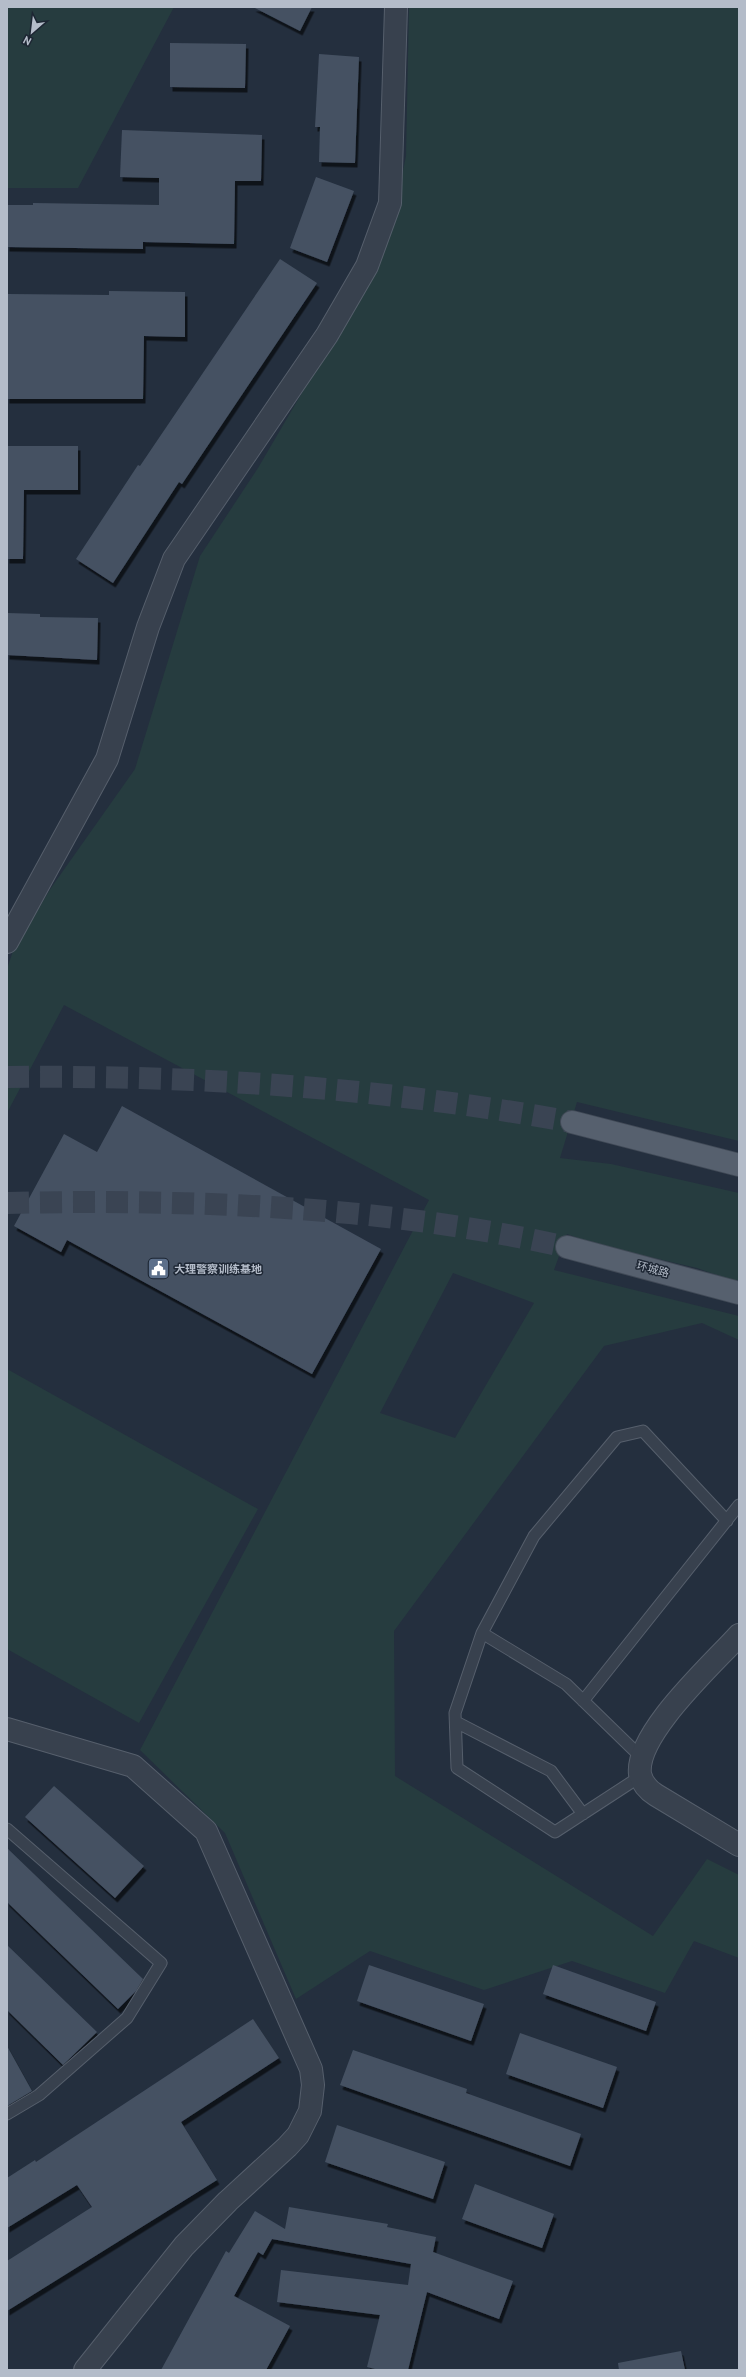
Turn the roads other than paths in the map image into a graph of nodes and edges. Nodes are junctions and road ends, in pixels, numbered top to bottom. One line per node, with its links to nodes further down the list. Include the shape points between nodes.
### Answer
1 (396, 7): 2 (street, via 390,203 366,266 327,335 174,560 148,628 107,759)
2 (7, 942)
3 (572, 1122): 4 (main road)
4 (739, 1165)
5 (567, 1247): 6 (main road, 环城路)
6 (739, 1293)
7 (739, 1505): 8 (lane)
8 (727, 1521): 9 (lane, via 643,1431 617,1437 534,1536); 11 (lane)
9 (482, 1633): 11 (lane, via 566,1684); 12 (lane, via 455,1713)
10 (739, 1634): 14 (street, via 653,1732)
11 (583, 1701): 14 (lane)
12 (456, 1722): 15 (lane, via 551,1772); 15 (lane, via 457,1768 555,1832)
13 (7, 1729): 19 (street, via 133,1766 206,1831 311,2069 313,2085 310,2111 298,2135 228,2200 184,2246)
14 (641, 1767): 15 (lane); 17 (street, via 644,1784 656,1795)
15 (583, 1814)
16 (7, 1829): 18 (lane, via 161,1963 127,2018 39,2095)
17 (739, 1845)
18 (7, 2114)
19 (85, 2370)

